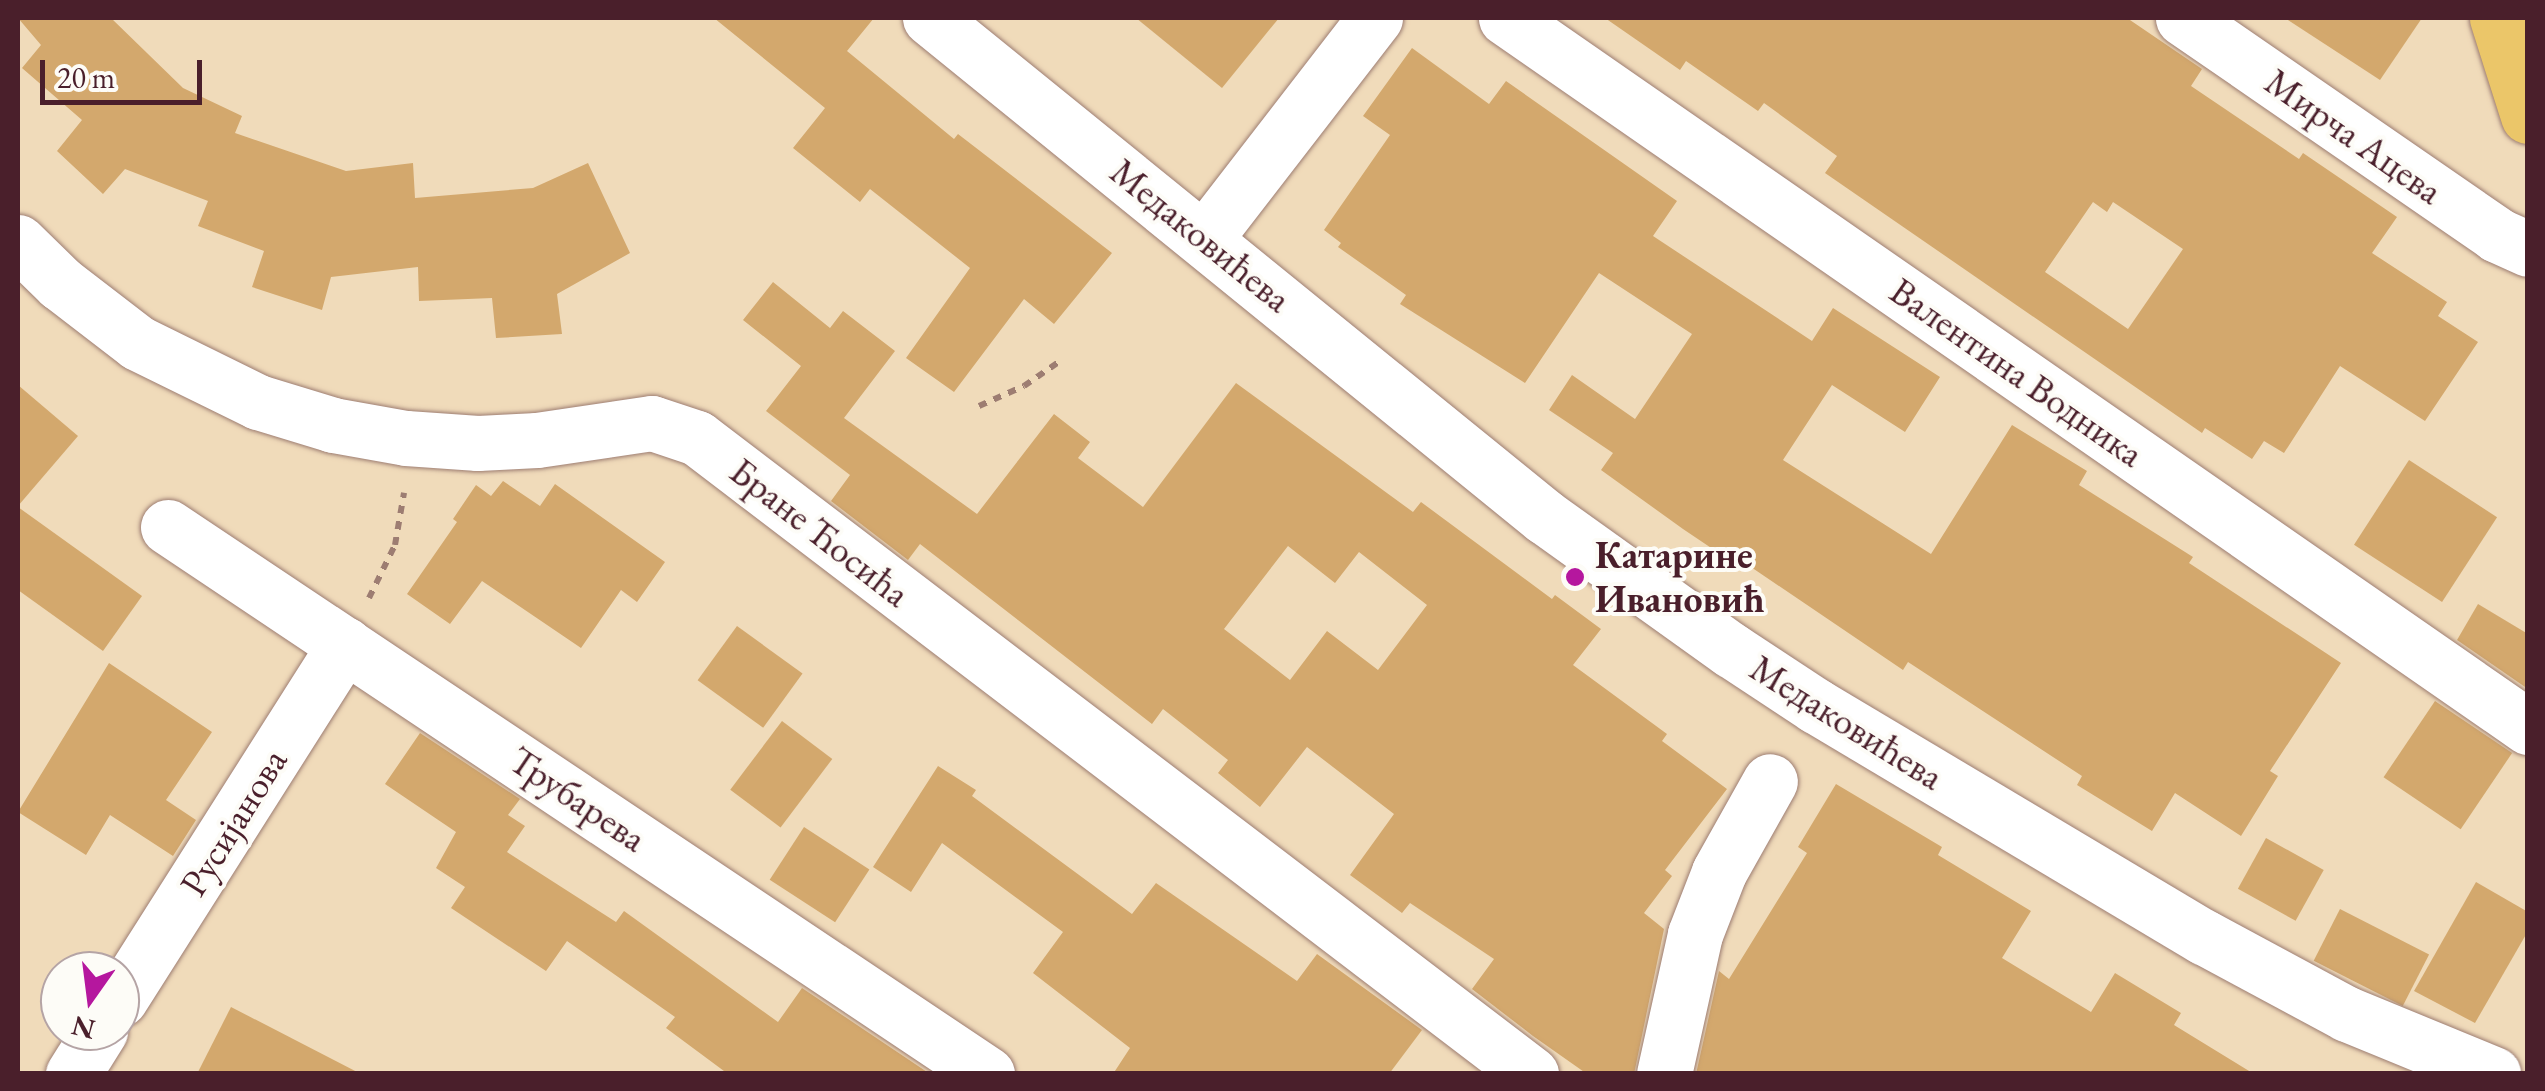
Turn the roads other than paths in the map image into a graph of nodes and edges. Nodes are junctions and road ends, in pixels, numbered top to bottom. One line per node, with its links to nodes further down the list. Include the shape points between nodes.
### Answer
1 (930, 18): 7 (street, Медаковићева)
2 (1376, 18): 7 (street)
3 (1506, 18): 12 (street, Валентина Водника)
4 (2183, 18): 9 (street, Мирча Ацева, via 2496,235)
5 (2497, 18): 6 (main road)
6 (2528, 116)
7 (1205, 238): 20 (street, Медаковићева, via 1545,517 1816,706 2204,938 2347,1014)
8 (18, 242): 18 (street, Бране Ћосића, via 138,343 258,402 334,426 478,443 652,423 697,438)
9 (2528, 249)
10 (168, 526): 11 (street, Трубарева)
11 (346, 644): 14 (street, Русијанова); 17 (street, Трубарева)
12 (2528, 726)
13 (1770, 781): 19 (street, via 1719,872 1695,934)
14 (140, 968)
15 (87, 1051): 16 (street)
16 (73, 1074)
17 (987, 1074)
18 (1531, 1074)
19 (1664, 1074)
20 (2493, 1074)

